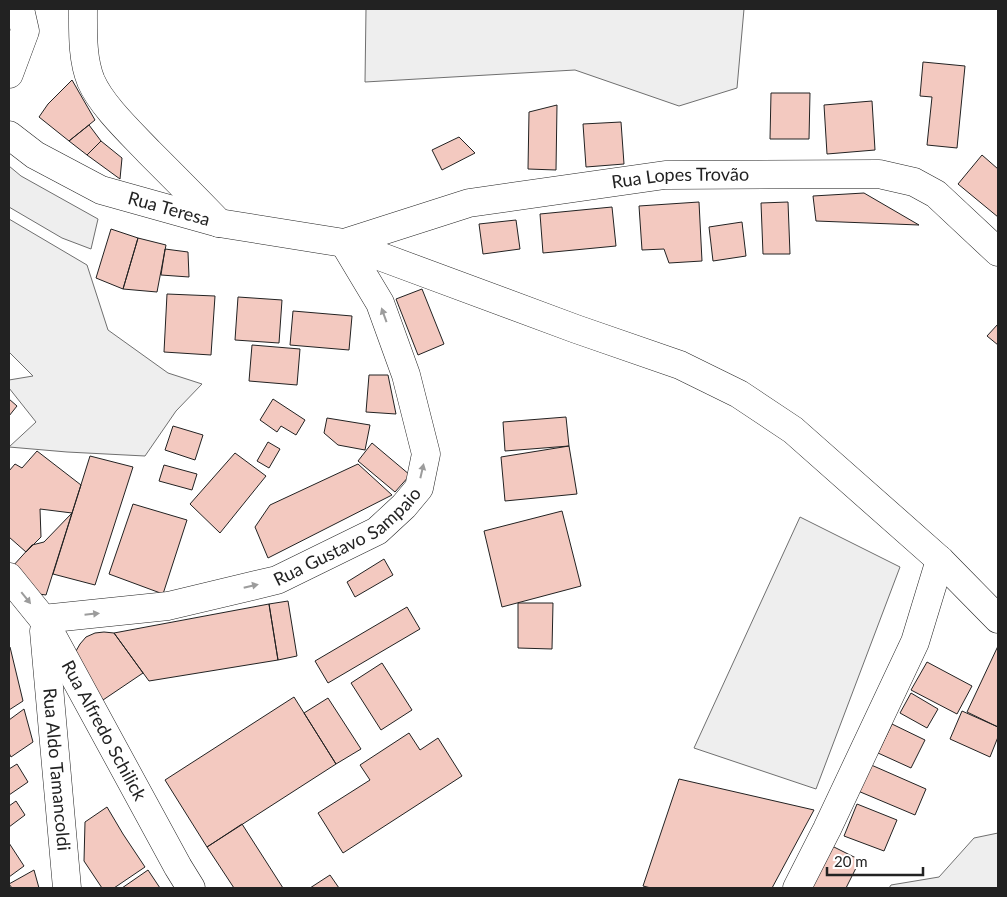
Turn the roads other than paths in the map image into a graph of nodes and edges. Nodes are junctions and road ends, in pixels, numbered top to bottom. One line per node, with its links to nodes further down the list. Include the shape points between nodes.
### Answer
1 (20, 9): 3 (street, via 25,31)
2 (83, 9): 5 (street, via 86,59 91,81 100,96 118,120)
3 (9, 74)
4 (9, 135): 5 (street, Rua Teresa, via 35,156 101,190)
5 (219, 223): 6 (street, Rua Teresa)
6 (344, 243): 7 (street, Rua Lopes Trovão, via 469,203 665,176 879,174 914,182 936,194); 8 (street, Rua Teresa, via 680,365 739,394 793,430); 10 (street, Rua Gustavo Sampaio, one-way to 6, via 168,606 277,580 377,531 419,488 426,454 406,375 380,303)
7 (998, 252)
8 (940, 560): 11 (street, Rua Teresa); 14 (street, via 915,642)
9 (9, 577): 10 (street, Rua Alfredo Schilick, one-way to 10)
10 (43, 619): 12 (street, Rua Aldo Tamancoldi); 13 (street, Rua Alfredo Schilick)
11 (998, 619)
12 (67, 888)
13 (191, 888)
14 (797, 888)

